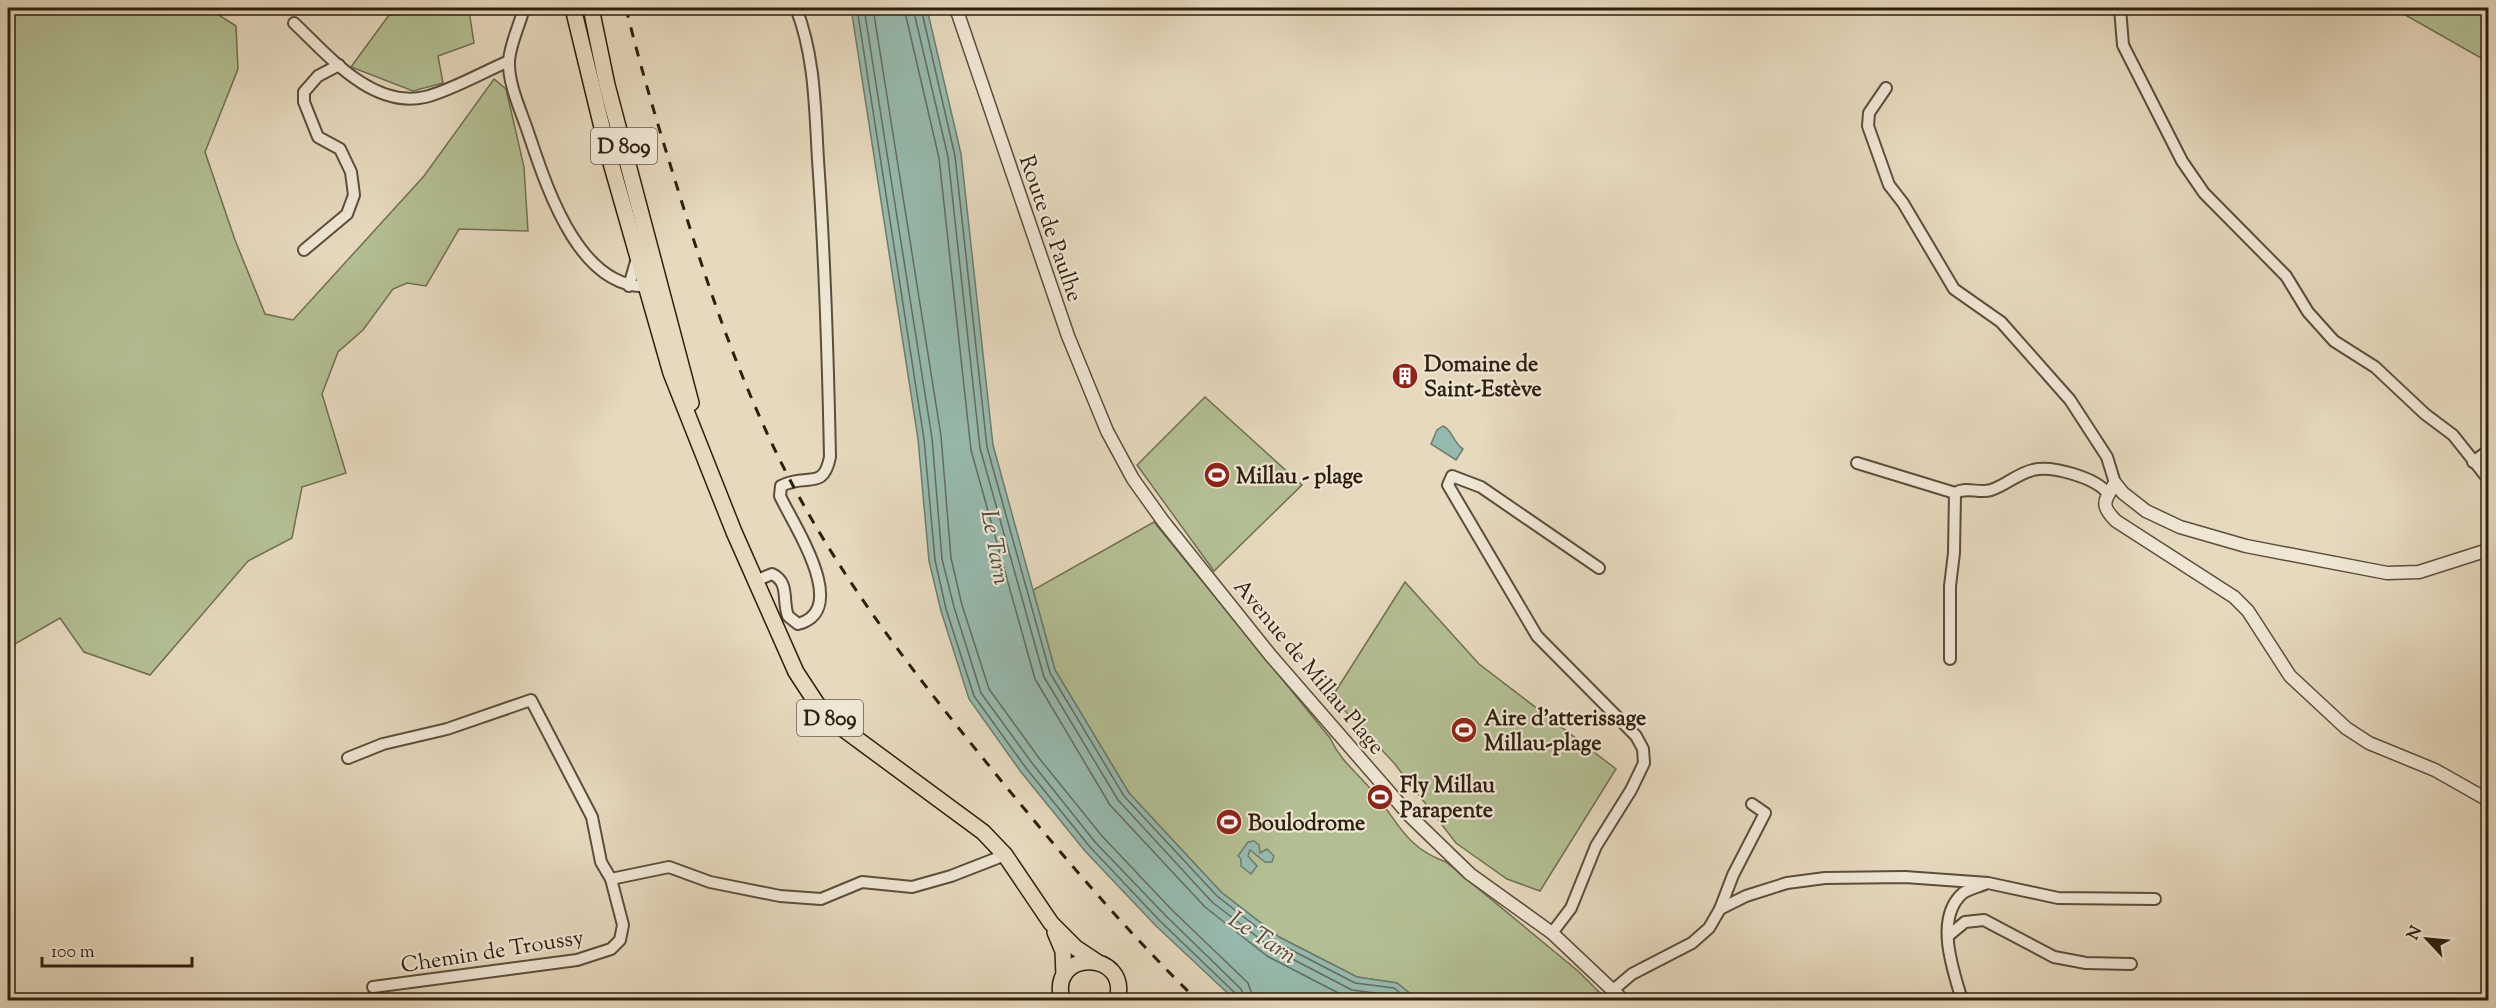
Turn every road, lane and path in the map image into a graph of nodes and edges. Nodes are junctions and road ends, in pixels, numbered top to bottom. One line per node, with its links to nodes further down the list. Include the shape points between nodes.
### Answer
1 (524, 8): 8 (street)
2 (573, 8): 12 (main road, D 809)
3 (591, 8): 12 (main road, D 809)
4 (796, 8): 23 (street, via 813,76 827,322 830,457 827,473 819,480 790,481 781,486 780,496 815,569 822,592 820,607 809,621 798,624 788,616 780,579 772,574)
5 (956, 8): 14 (street, Route de Paulhe, via 1045,275)
6 (2120, 8): 15 (street, via 2122,45 2182,161 2204,193 2286,276 2308,312 2334,341 2375,367 2453,435)
7 (294, 23): 9 (street)
8 (509, 61): 9 (street, via 424,97 398,97 375,90); 12 (street, via 516,97 559,216 592,262)
9 (339, 65): 11 (street, via 318,76 304,92 304,102 318,137 340,149 351,172 354,195 347,214)
10 (1886, 88): 18 (street, via 1873,104 1868,126 1889,185 1954,289 2001,322 2070,400 2107,457)
11 (304, 250)
12 (644, 286): 23 (main road, D 809)
13 (2488, 451): 15 (street)
14 (1120, 458): 34 (street, Avenue de Millau Plage, via 1200,569 1410,816 1470,874)
15 (2473, 462): 17 (street)
16 (1857, 463): 19 (street)
17 (2488, 479)
18 (2115, 483): 20 (street); 21 (street, via 2123,494 2161,520 2198,533 2386,573 2419,572)
19 (1955, 493): 20 (street, via 1961,489 1990,491 2042,469 2097,482); 24 (street)
20 (2108, 494): 26 (street, via 2105,507 2116,521 2234,597 2248,611 2290,676 2346,728)
21 (2488, 550)
22 (1599, 568): 34 (street, via 1481,487 1452,476 1448,484 1537,636 1636,736 1643,748 1644,764 1596,846 1571,908)
23 (755, 580): 28 (main road, D 809, via 796,672 817,704 858,740 983,832)
24 (1950, 659)
25 (348, 758): 29 (street, via 531,700 592,817 601,862)
26 (2488, 800)
27 (1752, 804): 32 (street, via 1765,813)
28 (1005, 855): 29 (street, via 912,887 862,882 821,899 780,896 710,882 669,867); 33 (main road, D 809)
29 (611, 879): 38 (street, Chemin de Troussy, via 623,925 620,940 611,949 577,960 527,968 484,970)
30 (1988, 883): 31 (street, via 2058,898); 32 (street, via 1825,878 1787,883); 35 (street, via 1964,892 1950,909)
31 (2156, 899)
32 (1720, 909): 40 (street, via 1709,928 1692,943 1632,974)
33 (1051, 923): 36 (main road, D 809); 39 (main road, D 809, via 1063,951)
34 (1552, 933): 40 (street, Avenue de Millau Plage)
35 (1948, 936): 37 (street, via 1965,922 1984,920 2054,957 2086,963); 43 (street)
36 (1097, 962): 39 (main road, via 1080,963); 41 (main road, via 1116,978)
37 (2131, 964)
38 (373, 987)
39 (1059, 991)
40 (1612, 991): 42 (street, Avenue de Millau Plage)
41 (1117, 1000)
42 (1623, 1000)
43 (1962, 1000)

